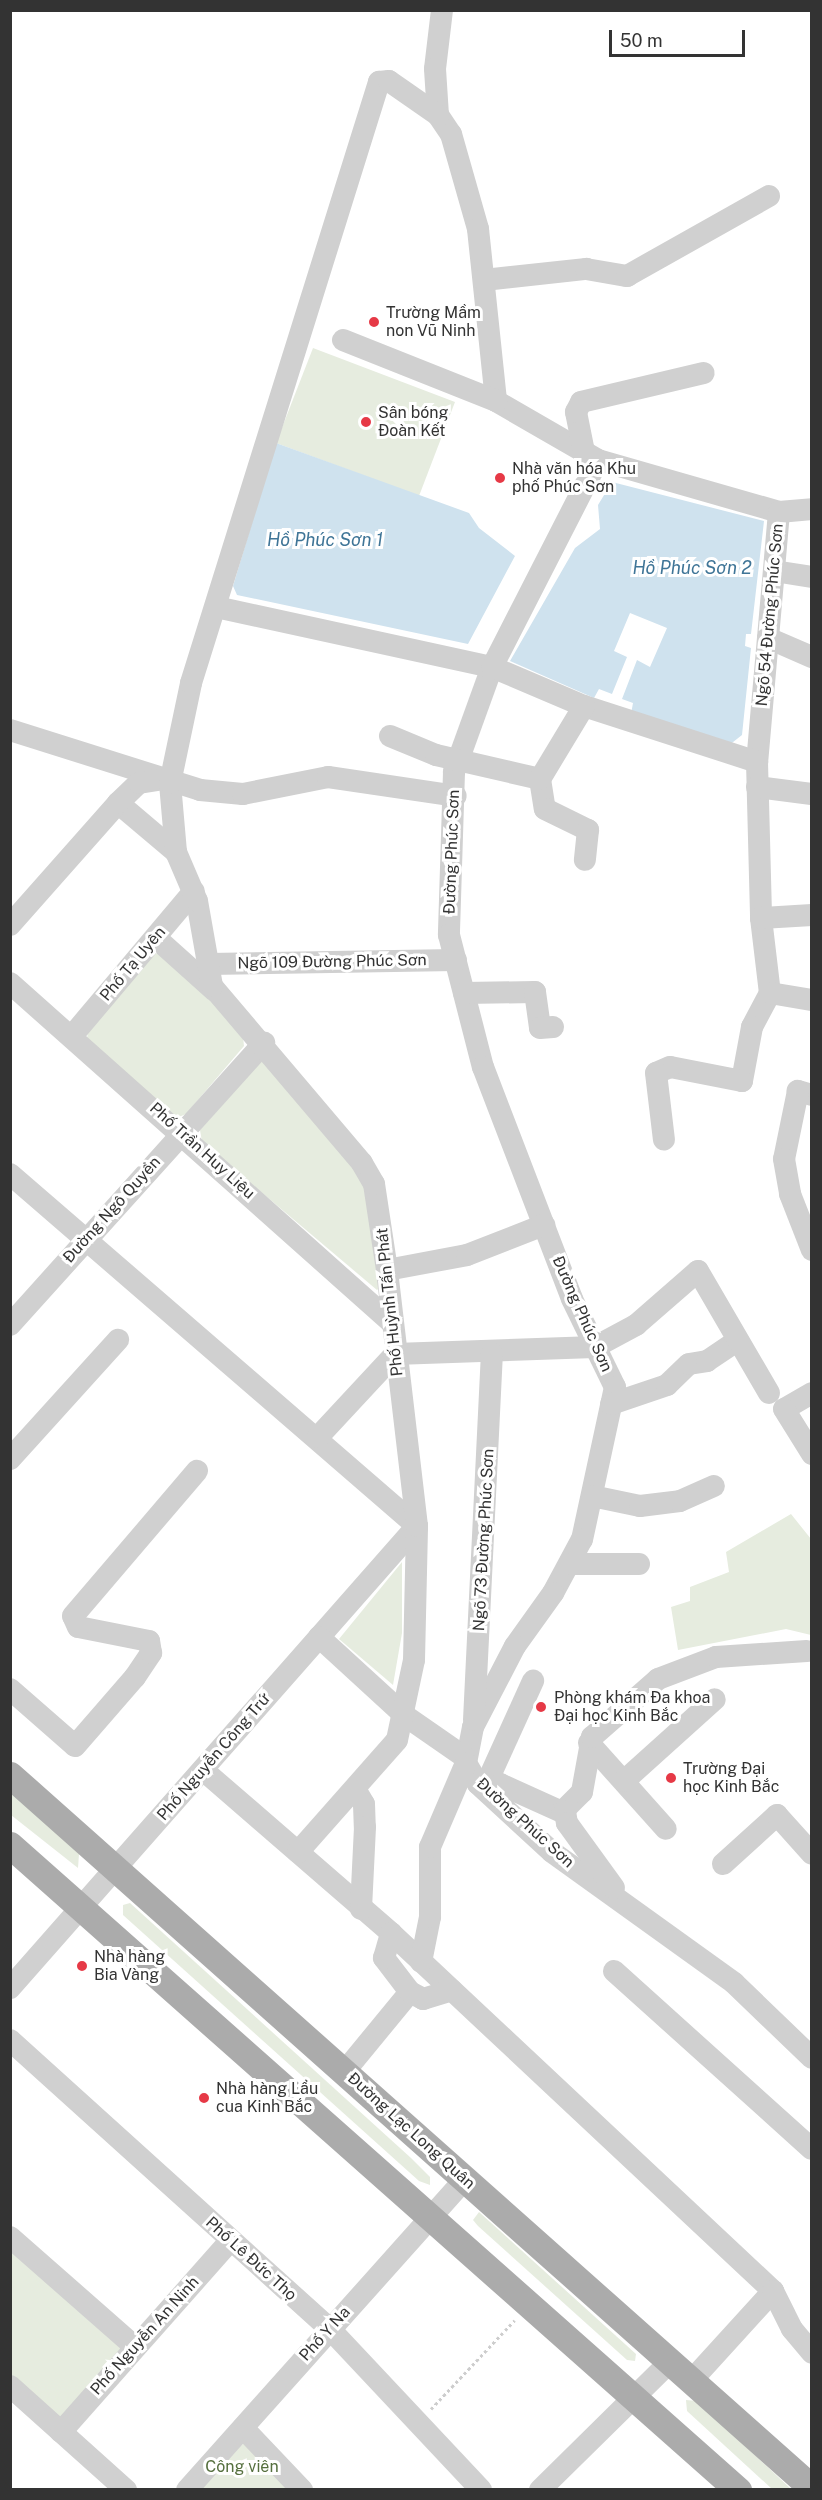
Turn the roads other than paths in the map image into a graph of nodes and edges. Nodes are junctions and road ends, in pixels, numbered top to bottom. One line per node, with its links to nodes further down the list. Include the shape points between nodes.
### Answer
1 (442, 10): 2 (street, via 435,69)
2 (438, 115): 4 (street, via 451,134 470,193); 13 (street, Phố Huỳnh Tấn Phát, via 389,81 379,82)
3 (769, 196): 4 (street, via 627,276 586,270)
4 (484, 280): 7 (street)
5 (344, 340): 7 (street, Ngõ 54 Đường Phúc Sơn)
6 (704, 374): 8 (street, via 581,402 576,412)
7 (496, 401): 8 (street, Ngõ 54 Đường Phúc Sơn)
8 (591, 456): 10 (street, Ngõ 54 Đường Phúc Sơn); 16 (street, Đường Phúc Sơn)
9 (812, 509): 10 (street)
10 (779, 512): 11 (street, Ngõ 54 Đường Phúc Sơn)
11 (774, 571): 12 (street); 14 (street, Ngõ 54 Đường Phúc Sơn)
12 (812, 577)
13 (216, 607): 16 (street); 23 (street, Phố Huỳnh Tấn Phát, via 191,683)
14 (768, 638): 15 (street); 21 (street, Ngõ 54 Đường Phúc Sơn)
15 (812, 657)
16 (492, 667): 17 (street); 20 (street, Đường Phúc Sơn)
17 (584, 706): 21 (street); 22 (street)
18 (10, 730): 23 (street, via 137,766)
19 (390, 736): 20 (street)
20 (456, 758): 22 (street); 26 (street, Đường Phúc Sơn)
21 (757, 762): 24 (street, Ngõ 54 Đường Phúc Sơn)
22 (540, 779): 29 (street, via 545,809 588,830)
23 (167, 781): 26 (street, via 243,794 328,777); 27 (street, via 139,783); 28 (street, Phố Huỳnh Tấn Phát)
24 (757, 787): 25 (street); 32 (street, Ngõ 54 Đường Phúc Sơn)
25 (812, 794)
26 (456, 796): 35 (street, Đường Phúc Sơn, via 448,935)
27 (118, 802): 28 (street); 33 (street)
28 (176, 852): 30 (street, Phố Huỳnh Tấn Phát)
29 (585, 860)
30 (194, 891): 34 (street, Phố Tạ Uyên); 36 (street, Phố Huỳnh Tấn Phát)
31 (812, 915): 32 (street)
32 (761, 918): 40 (street, Ngõ 54 Đường Phúc Sơn)
33 (10, 925)
34 (156, 938): 38 (street); 43 (street, Phố Tạ Uyên)
35 (456, 960): 36 (street, Ngõ 109 Đường Phúc Sơn); 39 (street, Đường Phúc Sơn)
36 (208, 964): 38 (street, Phố Huỳnh Tấn Phát)
37 (10, 983): 43 (street, Phố Trần Huy Liệu)
38 (216, 992): 44 (street, Phố Huỳnh Tấn Phát)
39 (464, 993): 42 (street, via 535,992 540,1028); 49 (street, Đường Phúc Sơn, via 483,1067)
40 (770, 993): 41 (street); 47 (street, via 752,1027 742,1080 670,1067 656,1073)
41 (812, 1000)
42 (553, 1027)
43 (72, 1036): 46 (street, Phố Trần Huy Liệu)
44 (264, 1043): 46 (street, Đường Ngô Quyền); 52 (street, Phố Huỳnh Tấn Phát, via 369,1174)
45 (812, 1095): 51 (street, via 798,1091 784,1159 790,1194)
46 (181, 1132): 50 (street, Đường Ngô Quyền); 53 (street, Phố Trần Huy Liệu)
47 (664, 1140)
48 (10, 1174): 50 (street)
49 (544, 1225): 52 (street, via 467,1255); 57 (street, Đường Phúc Sơn)
50 (86, 1239): 54 (street, Đường Ngô Quyền); 63 (street)
51 (812, 1250)
52 (387, 1270): 53 (street, Phố Huỳnh Tấn Phát)
53 (391, 1322): 59 (street, Phố Huỳnh Tấn Phát)
54 (10, 1325)
55 (118, 1340): 65 (street)
56 (738, 1340): 57 (street, via 698,1271 636,1325); 60 (street); 62 (street, via 707,1361 689,1364 667,1385)
57 (595, 1347): 58 (street); 62 (street, Đường Phúc Sơn, via 615,1387)
58 (492, 1353): 59 (street); 78 (street, Ngõ 73 Đường Phúc Sơn)
59 (395, 1354): 63 (street); 69 (street, Phố Huỳnh Tấn Phát)
60 (769, 1393)
61 (812, 1394): 64 (street, via 784,1409)
62 (611, 1404): 68 (street, Đường Phúc Sơn)
63 (318, 1437): 69 (street)
64 (812, 1454)
65 (10, 1459)
66 (197, 1471): 75 (street, via 72,1616 78,1627 149,1641 151,1653 135,1677 75,1746)
67 (714, 1486): 68 (street, via 680,1501 640,1506)
68 (592, 1496): 70 (street, Đường Phúc Sơn)
69 (417, 1526): 72 (street, Phố Nguyễn Công Trứ); 77 (street, Phố Huỳnh Tấn Phát, via 417,1635)
70 (570, 1564): 71 (street); 78 (street, Đường Phúc Sơn, via 521,1634)
71 (639, 1564)
72 (319, 1636): 77 (street); 81 (street, Phố Nguyễn Công Trứ)
73 (807, 1651): 79 (street, via 716,1657 667,1675)
74 (533, 1681): 85 (street)
75 (10, 1689)
76 (715, 1699): 83 (street)
77 (404, 1715): 80 (street); 84 (street, Phố Huỳnh Tấn Phát, via 394,1746)
78 (473, 1727): 80 (street, Đường Phúc Sơn)
79 (589, 1743): 83 (street); 86 (street, via 582,1792)
80 (466, 1760): 85 (street, Đường Phúc Sơn); 97 (street, via 430,1847 430,1917)
81 (203, 1770): 89 (street); 92 (street, Phố Nguyễn Công Trứ)
82 (10, 1775): 92 (main road, Đường Lạc Long Quân)
83 (624, 1781): 87 (street)
84 (355, 1789): 89 (street, Phố Huỳnh Tấn Phát); 95 (street, via 364,1804)
85 (485, 1790): 86 (street, via 500,1784 555,1813); 93 (street, Đường Phúc Sơn, via 552,1852)
86 (565, 1810): 93 (street, via 567,1823)
87 (666, 1829)
88 (10, 1845): 94 (main road)
89 (297, 1852): 95 (street)
90 (812, 1854): 91 (street, via 777,1815)
91 (723, 1864)
92 (116, 1869): 94 (street, Phố Nguyễn Công Trứ); 104 (main road, Đường Lạc Long Quân)
93 (625, 1904): 103 (street, Đường Phúc Sơn, via 735,1983)
94 (81, 1908): 99 (street, Phố Nguyễn Công Trứ); 107 (main road)
95 (361, 1909): 96 (street)
96 (391, 1933): 97 (street); 101 (street, via 384,1958)
97 (421, 1962): 100 (street)
98 (614, 1971): 105 (street)
99 (10, 1988)
100 (452, 1990): 101 (street, via 423,1998); 110 (street)
101 (410, 1992): 104 (street)
102 (10, 2040): 109 (street, Phố Lê Đức Thọ)
103 (812, 2058)
104 (345, 2071): 106 (main road, Đường Lạc Long Quân)
105 (812, 2149)
106 (465, 2179): 107 (street, Phố Y Na); 114 (main road, Đường Lạc Long Quân)
107 (431, 2218): 111 (street, Phố Y Na); 117 (main road)
108 (10, 2237): 112 (street)
109 (230, 2241): 111 (street, Phố Lê Đức Thọ); 112 (street, Phố Nguyễn An Ninh)
110 (773, 2291): 113 (street, via 792,2329); 115 (street)
111 (329, 2328): 118 (street, Phố Y Na); 124 (street, Phố Lê Đức Thọ)
112 (135, 2347): 119 (street, Phố Nguyễn An Ninh)
113 (812, 2353)
114 (671, 2361): 115 (main road, Đường Lạc Long Quân); 117 (street)
115 (692, 2380): 120 (main road, Đường Lạc Long Quân)
116 (10, 2386): 119 (street)
117 (635, 2397): 125 (street); 126 (main road)
118 (243, 2428): 122 (street, Phố Y Na); 123 (street)
119 (61, 2432): 121 (street)
120 (812, 2488)
121 (126, 2490)
122 (187, 2490)
123 (302, 2490)
124 (481, 2490)
125 (540, 2490)
126 (738, 2490)

